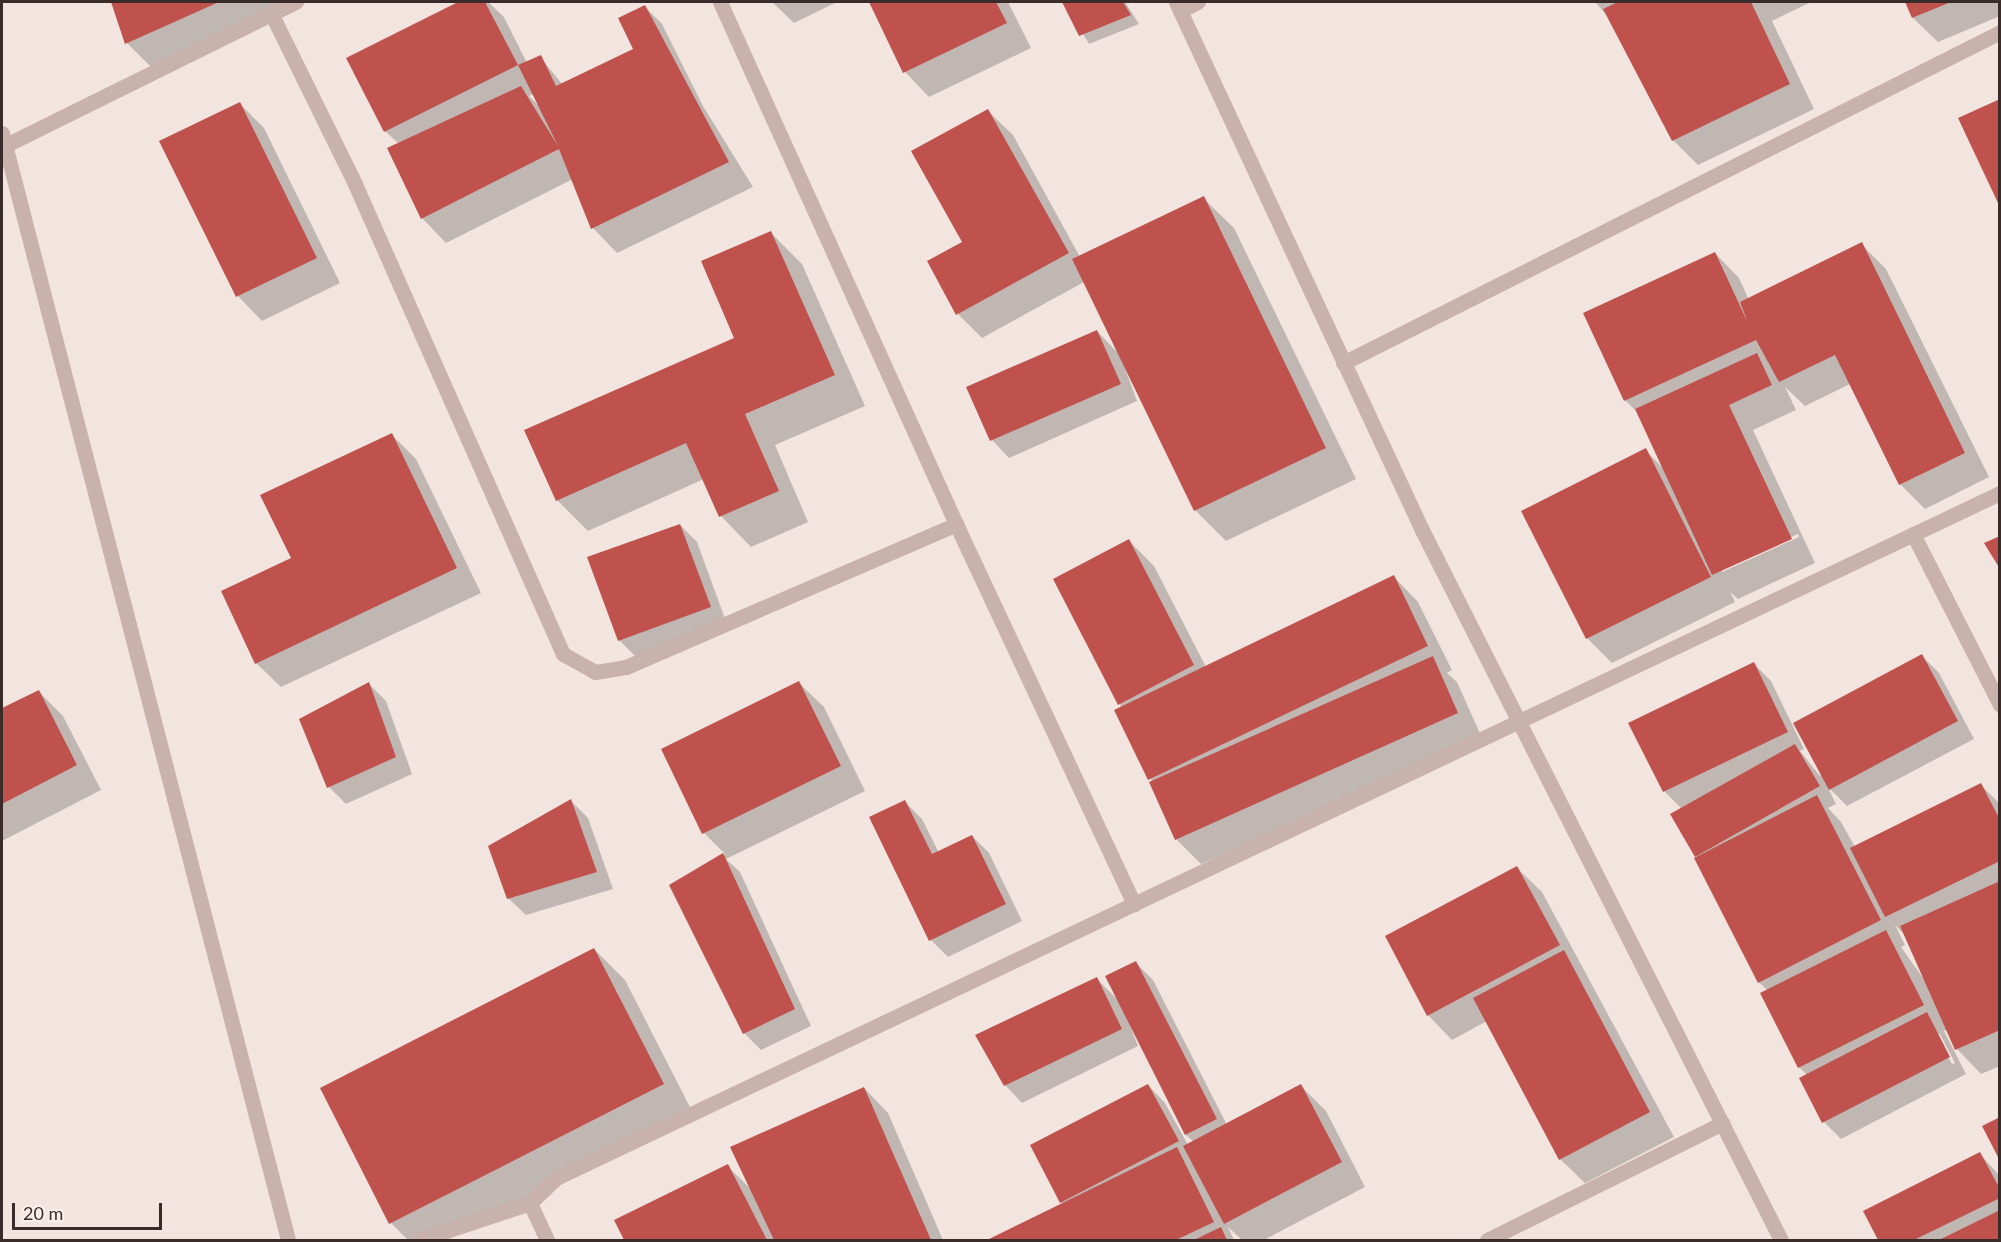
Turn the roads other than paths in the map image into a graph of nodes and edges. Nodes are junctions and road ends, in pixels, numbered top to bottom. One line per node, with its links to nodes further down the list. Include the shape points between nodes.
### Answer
1 (296, 2): 5 (street)
2 (720, 2): 10 (street)
3 (1198, 2): 4 (street)
4 (1178, 6): 8 (street)
5 (272, 13): 7 (street); 10 (street, via 355,184 562,654 595,672 626,667)
6 (2000, 32): 8 (street)
7 (3, 142): 17 (street)
8 (1343, 363): 13 (street)
9 (2000, 493): 11 (street)
10 (956, 524): 14 (street)
11 (1913, 534): 12 (street); 13 (street)
12 (2000, 705)
13 (1516, 722): 14 (street); 15 (street)
14 (1134, 904): 16 (street, via 556,1178)
15 (1723, 1123): 20 (street); 21 (street)
16 (530, 1203): 18 (street); 19 (street)
17 (288, 1240)
18 (420, 1240)
19 (547, 1240)
20 (1487, 1240)
21 (1781, 1240)

